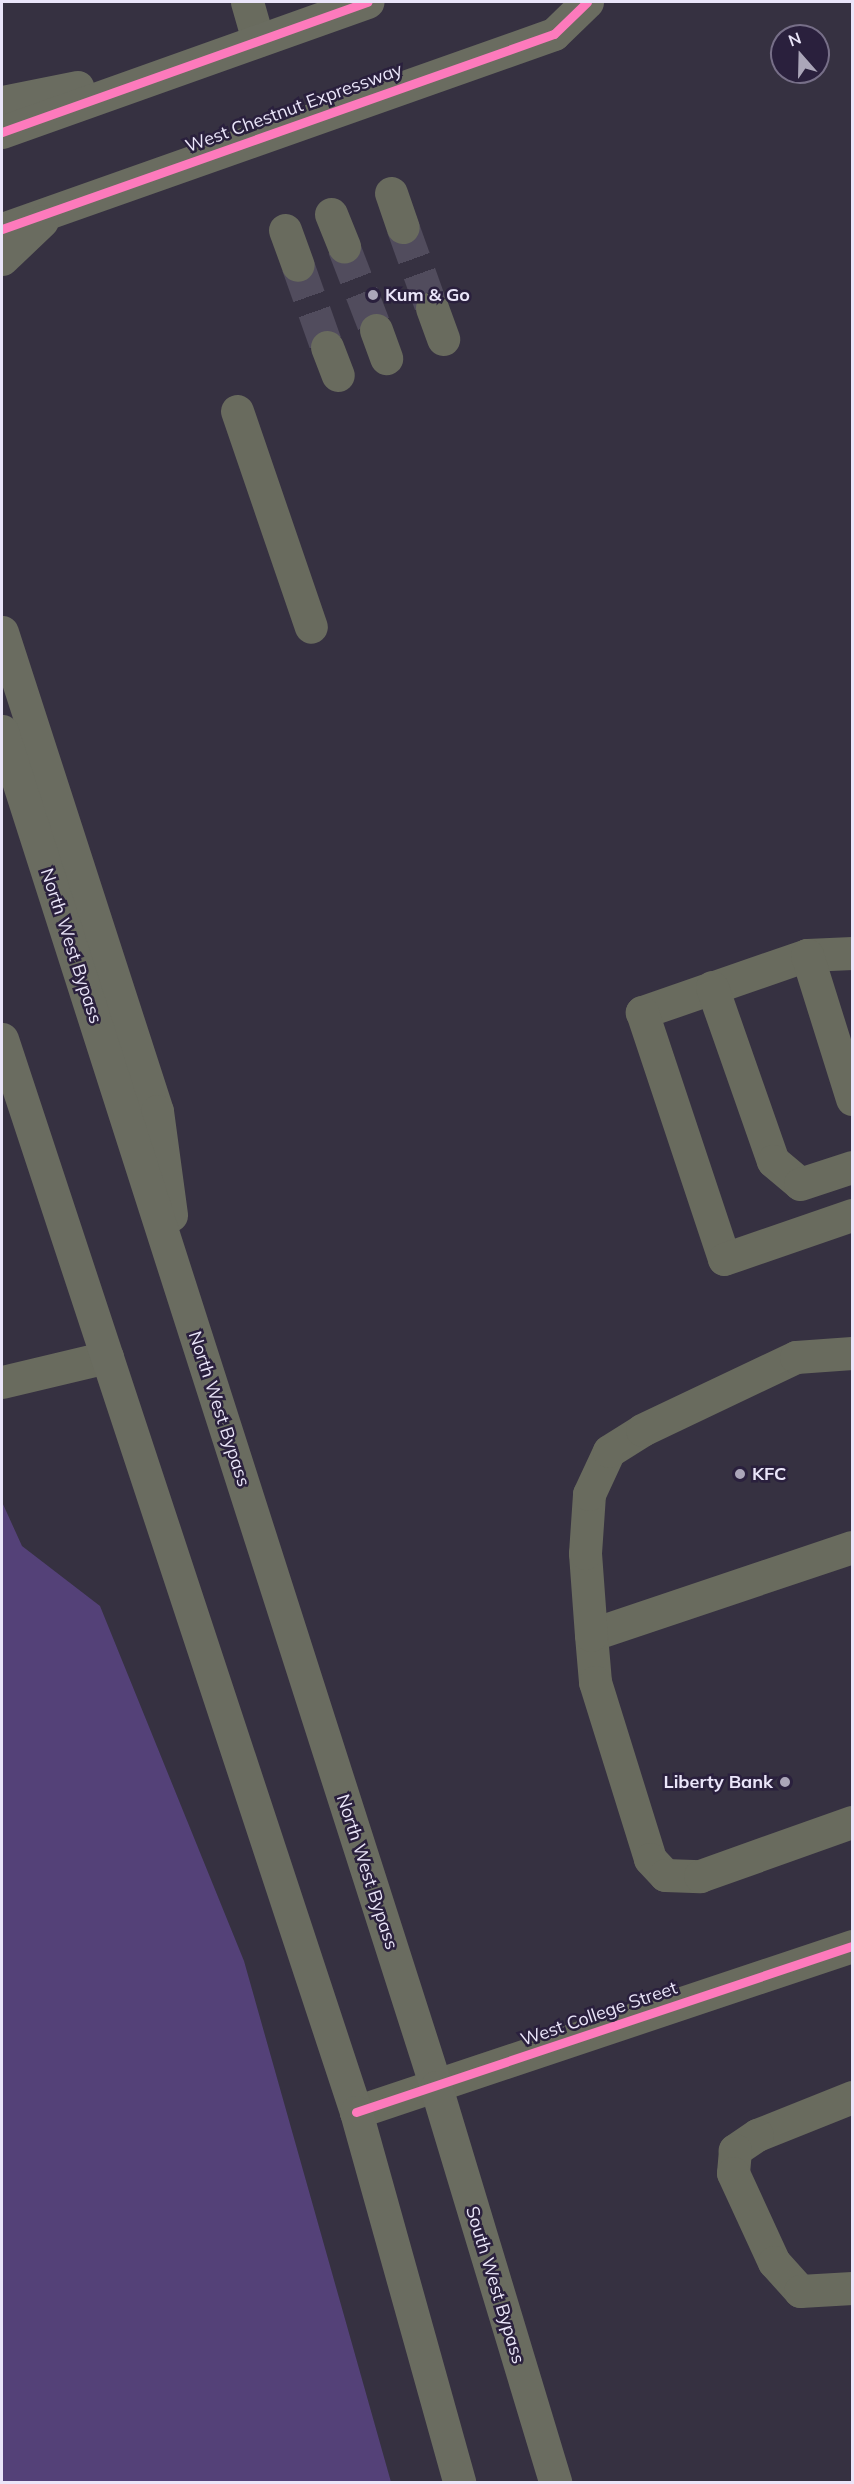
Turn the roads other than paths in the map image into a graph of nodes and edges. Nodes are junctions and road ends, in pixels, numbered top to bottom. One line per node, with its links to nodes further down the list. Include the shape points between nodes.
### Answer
1 (247, 2): 4 (street)
2 (368, 2): 4 (main road)
3 (587, 2): 9 (main road, West Chestnut Expressway, via 554,34)
4 (258, 40): 5 (main road)
5 (189, 65): 6 (main road); 7 (main road)
6 (2, 102)
7 (2, 132)
8 (391, 193): 11 (street)
9 (52, 211): 12 (main road, West Chestnut Expressway); 15 (main road)
10 (331, 214): 14 (street)
11 (403, 227)
12 (2, 229)
13 (285, 230): 16 (street)
14 (344, 247)
15 (2, 259)
16 (298, 265)
17 (432, 308): 18 (street)
18 (442, 339)
19 (237, 411): 20 (street)
20 (311, 627)
21 (2, 632): 30 (main road, via 157,1111)
22 (2, 731): 30 (main road, North West Bypass)
23 (852, 954): 24 (street)
24 (807, 955): 25 (street); 27 (street)
25 (712, 987): 28 (street, via 773,1161 800,1184); 29 (street, via 642,1012 724,1259)
26 (2, 1039): 32 (main road)
27 (852, 1099)
28 (852, 1167)
29 (852, 1215)
30 (178, 1282): 38 (main road, North West Bypass)
31 (852, 1353): 35 (street, via 796,1357 642,1430 609,1451 589,1494 585,1554)
32 (106, 1357): 33 (street); 40 (main road)
33 (2, 1382)
34 (852, 1547): 35 (street)
35 (591, 1635): 36 (street, via 602,1704 650,1860 665,1875 700,1876)
36 (851, 1829)
37 (852, 1946): 38 (street, West College Street)
38 (436, 2087): 40 (street, West College Street); 43 (main road, South West Bypass)
39 (852, 2097): 41 (street, via 757,2134 735,2150 733,2173 774,2262 800,2291)
40 (356, 2112): 42 (main road)
41 (852, 2288)
42 (459, 2482)
43 (555, 2482)

